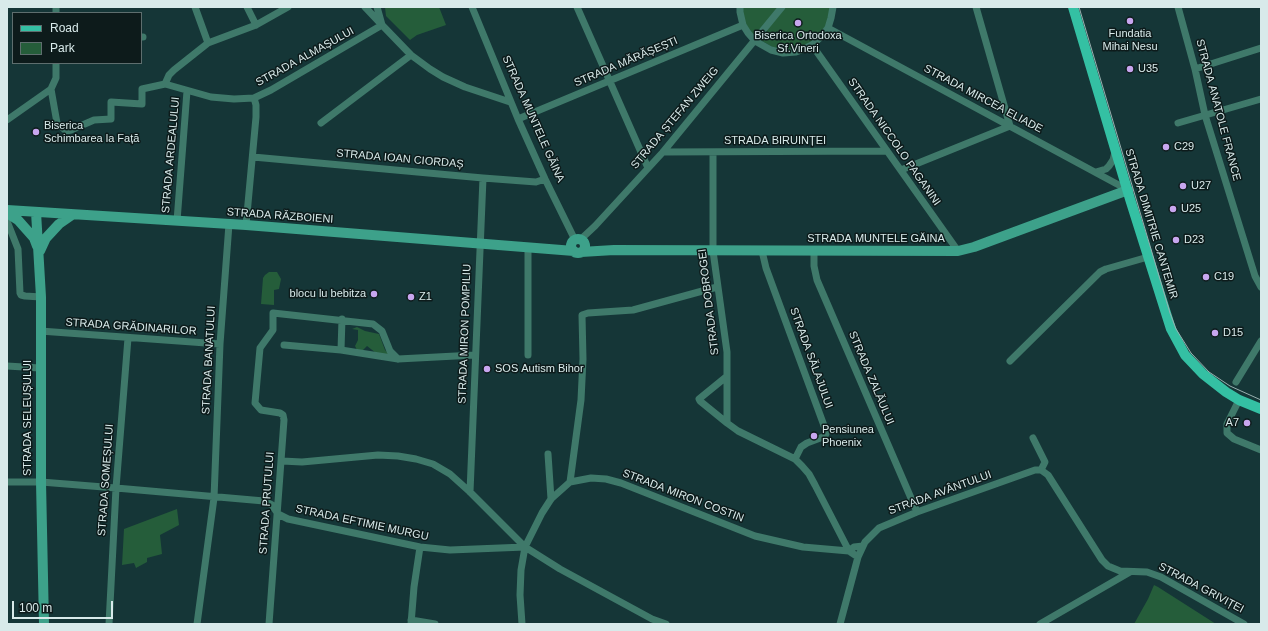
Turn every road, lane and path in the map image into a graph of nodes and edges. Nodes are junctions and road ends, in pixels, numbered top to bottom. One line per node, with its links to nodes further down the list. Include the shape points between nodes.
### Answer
1 (195, 7): 19 (street)
2 (247, 7): 14 (street)
3 (288, 7): 14 (street)
4 (365, 7): 16 (street)
5 (377, 7): 16 (street)
6 (472, 7): 31 (street, STRADA MUNTELE GĂINA)
7 (577, 7): 25 (street)
8 (740, 7): 15 (street)
9 (782, 7): 18 (street, STRADA ȘTEFAN ZWEIG)
10 (833, 7): 17 (street)
11 (976, 7): 37 (street)
12 (1074, 7): 38 (main road, STRADA DIMITRIE CANTEMIR)
13 (1178, 7): 24 (street, STRADA ANATOLE FRANCE)
14 (256, 25): 19 (street)
15 (743, 25): 18 (street); 25 (street, STRADA MĂRĂȘEȘTI)
16 (382, 26): 22 (street); 29 (street, STRADA ALMAȘULUI)
17 (828, 28): 20 (street); 37 (street, STRADA MIRCEA ELIADE)
18 (755, 41): 20 (street, via 783,53 796,52); 40 (street, STRADA ȘTEFAN ZWEIG)
19 (208, 43): 26 (street, via 174,70)
20 (812, 45): 39 (street, STRADA NICCOLO PAGANINI)
21 (1261, 48): 24 (street)
22 (411, 55): 31 (street, via 443,78); 35 (street)
23 (56, 64): 27 (street, via 56,78)
24 (1195, 69): 32 (street, STRADA ANATOLE FRANCE)
25 (609, 82): 33 (street, STRADA MĂRĂȘEȘTI); 43 (street)
26 (165, 84): 27 (street, STRADA ALMAȘULUI, via 142,89 142,104 111,102 111,119 94,120 71,130 66,130 57,123); 28 (street, STRADA ALMAȘULUI)
27 (51, 90): 34 (street)
28 (187, 91): 29 (street, STRADA ALMAȘULUI, via 211,97); 53 (street, STRADA ARDEALULUI)
29 (254, 98): 42 (street, via 256,118)
30 (1261, 99): 32 (street)
31 (510, 102): 33 (street, STRADA MUNTELE GĂINA)
32 (1205, 115): 36 (street); 66 (street, STRADA ANATOLE FRANCE, via 1255,276)
33 (518, 119): 47 (street, STRADA MUNTELE GĂINA)
34 (7, 120)
35 (321, 123)
36 (1178, 123)
37 (1010, 126): 44 (street); 45 (street, STRADA MIRCEA ELIADE)
38 (1116, 149): 45 (street, via 1109,166); 48 (main road, STRADA DIMITRIE CANTEMIR)
39 (887, 151): 41 (street, STRADA BIRUINȚEI); 44 (street, STRADA NICCOLO PAGANINI)
40 (663, 152): 41 (street, STRADA BIRUINȚEI); 43 (street, STRADA ȘTEFAN ZWEIG)
41 (713, 152): 60 (street, STRADA DOBROGEI)
42 (253, 157): 46 (street, STRADA IOAN CIORDAȘ); 55 (street)
43 (648, 168): 56 (street, STRADA ȘTEFAN ZWEIG)
44 (901, 170): 62 (street, STRADA NICCOLO PAGANINI)
45 (1096, 172): 48 (street, STRADA MIRCEA ELIADE)
46 (482, 178): 47 (street, STRADA IOAN CIORDAȘ, via 536,182); 57 (street, STRADA MIRON POMPILIU)
47 (545, 179): 56 (street, STRADA MUNTELE GĂINA)
48 (1128, 190): 62 (street, STRADA MUNTELE GĂINA); 64 (main road, STRADA DIMITRIE CANTEMIR)
49 (7, 212): 50 (street, STRADA RĂZBOIENI); 63 (street, via 34,238)
50 (36, 212): 51 (street, STRADA RĂZBOIENI); 63 (street, STRADA SELEUȘULUI)
51 (72, 215): 53 (street, STRADA RĂZBOIENI); 63 (street, via 46,238)
52 (7, 221): 67 (street, via 18,248 20,293)
53 (177, 221): 54 (street, STRADA RĂZBOIENI)
54 (228, 224): 55 (street, STRADA RĂZBOIENI); 72 (street, STRADA BANATULUI)
55 (246, 225): 57 (street, STRADA RĂZBOIENI)
56 (578, 244): 58 (street, STRADA RĂZBOIENI, via 550,249); 60 (street, STRADA MUNTELE GĂINA, via 614,250)
57 (480, 245): 58 (street, STRADA RĂZBOIENI); 75 (street, STRADA MIRON POMPILIU)
58 (528, 248): 76 (street)
59 (814, 250): 61 (street, STRADA MUNTELE GĂINA); 62 (street, STRADA MUNTELE GĂINA); 99 (street, STRADA ZALĂULUI, via 817,280)
60 (713, 251): 61 (street, STRADA MUNTELE GĂINA); 65 (street, STRADA DOBROGEI)
61 (762, 251): 89 (street, STRADA SĂLAJULUI, via 826,431 823,437 801,447)
62 (958, 251)
63 (39, 252): 67 (street, STRADA SELEUȘULUI)
64 (1148, 257): 78 (street, via 1106,268 1100,272); 83 (main road, STRADA DIMITRIE CANTEMIR, via 1169,324 1185,355 1218,387)
65 (717, 287): 81 (street, STRADA DOBROGEI, via 727,352); 94 (street, via 633,310 582,315 583,359)
66 (1261, 287)
67 (40, 297): 69 (street, STRADA SELEUȘULUI)
68 (342, 319): 74 (street); 77 (street, via 373,324 382,331 390,351); 90 (street, STRADA PRUTULUI, via 273,312 273,330 260,348 255,403 261,410 283,415)
69 (40, 331): 70 (street, STRADA GRĂDINARILOR); 80 (street, STRADA SELEUȘULUI)
70 (128, 338): 72 (street, STRADA GRĂDINARILOR); 95 (street, STRADA SOMEȘULUI)
71 (1261, 341): 82 (street)
72 (220, 344): 97 (street, STRADA BANATULUI)
73 (284, 345): 74 (street)
74 (341, 350): 77 (street)
75 (475, 355): 77 (street); 96 (street, STRADA MIRON POMPILIU)
76 (528, 355)
77 (398, 359)
78 (1010, 361)
79 (7, 366): 80 (street)
80 (40, 368): 93 (street, STRADA SELEUȘULUI)
81 (726, 377): 85 (street, STRADA DOBROGEI); 85 (street, via 699,399)
82 (1236, 382)
83 (1239, 400): 84 (main road, STRADA DIMITRIE CANTEMIR); 87 (street, via 1227,424 1227,433 1234,439)
84 (1261, 409)
85 (727, 423): 89 (street)
86 (1033, 438): 91 (street, via 1045,462)
87 (1261, 450)
88 (548, 454): 98 (street)
89 (795, 459): 104 (street, via 809,474)
90 (282, 461): 96 (street, via 398,456 433,464 450,474); 100 (street, STRADA PRUTULUI)
91 (1041, 470): 99 (street, STRADA AVÂNTULUI, via 1034,470); 106 (street, STRADA GRIVIȚEI, via 1048,475 1102,560 1108,566)
92 (7, 482): 93 (street, STRADA EFTIMIE MURGU)
93 (41, 482): 95 (street, STRADA EFTIMIE MURGU); 108 (street, STRADA SELEUȘULUI)
94 (570, 482): 98 (street); 104 (street, STRADA MIRON COSTIN, via 591,478 606,479 755,536 803,547)
95 (116, 488): 97 (street, STRADA EFTIMIE MURGU); 109 (street, STRADA SOMEȘULUI)
96 (470, 492): 103 (street)
97 (214, 498): 100 (street, STRADA EFTIMIE MURGU, via 264,501 272,505); 110 (street)
98 (551, 499): 103 (street)
99 (917, 512): 101 (street, STRADA AVÂNTULUI, via 879,528)
100 (278, 514): 102 (street, STRADA EFTIMIE MURGU, via 288,519); 111 (street, STRADA PRUTULUI)
101 (863, 546): 104 (street, STRADA MIRON COSTIN, via 854,547); 105 (street, STRADA AVÂNTULUI)
102 (420, 547): 103 (street, STRADA EFTIMIE MURGU, via 450,550); 107 (street)
103 (525, 547): 113 (street, via 520,594); 114 (street, via 560,569 652,619)
104 (849, 551): 105 (street, STRADA MIRON COSTIN)
105 (858, 557): 115 (street, STRADA AVÂNTULUI)
106 (1130, 572): 116 (street); 117 (street, STRADA GRIVIȚEI, via 1147,572 1161,577)
107 (411, 622): 112 (street)
108 (44, 624)
109 (109, 624)
110 (197, 624)
111 (269, 624)
112 (435, 624)
113 (522, 624)
114 (666, 624)
115 (840, 624)
116 (1040, 624)
117 (1244, 624)

